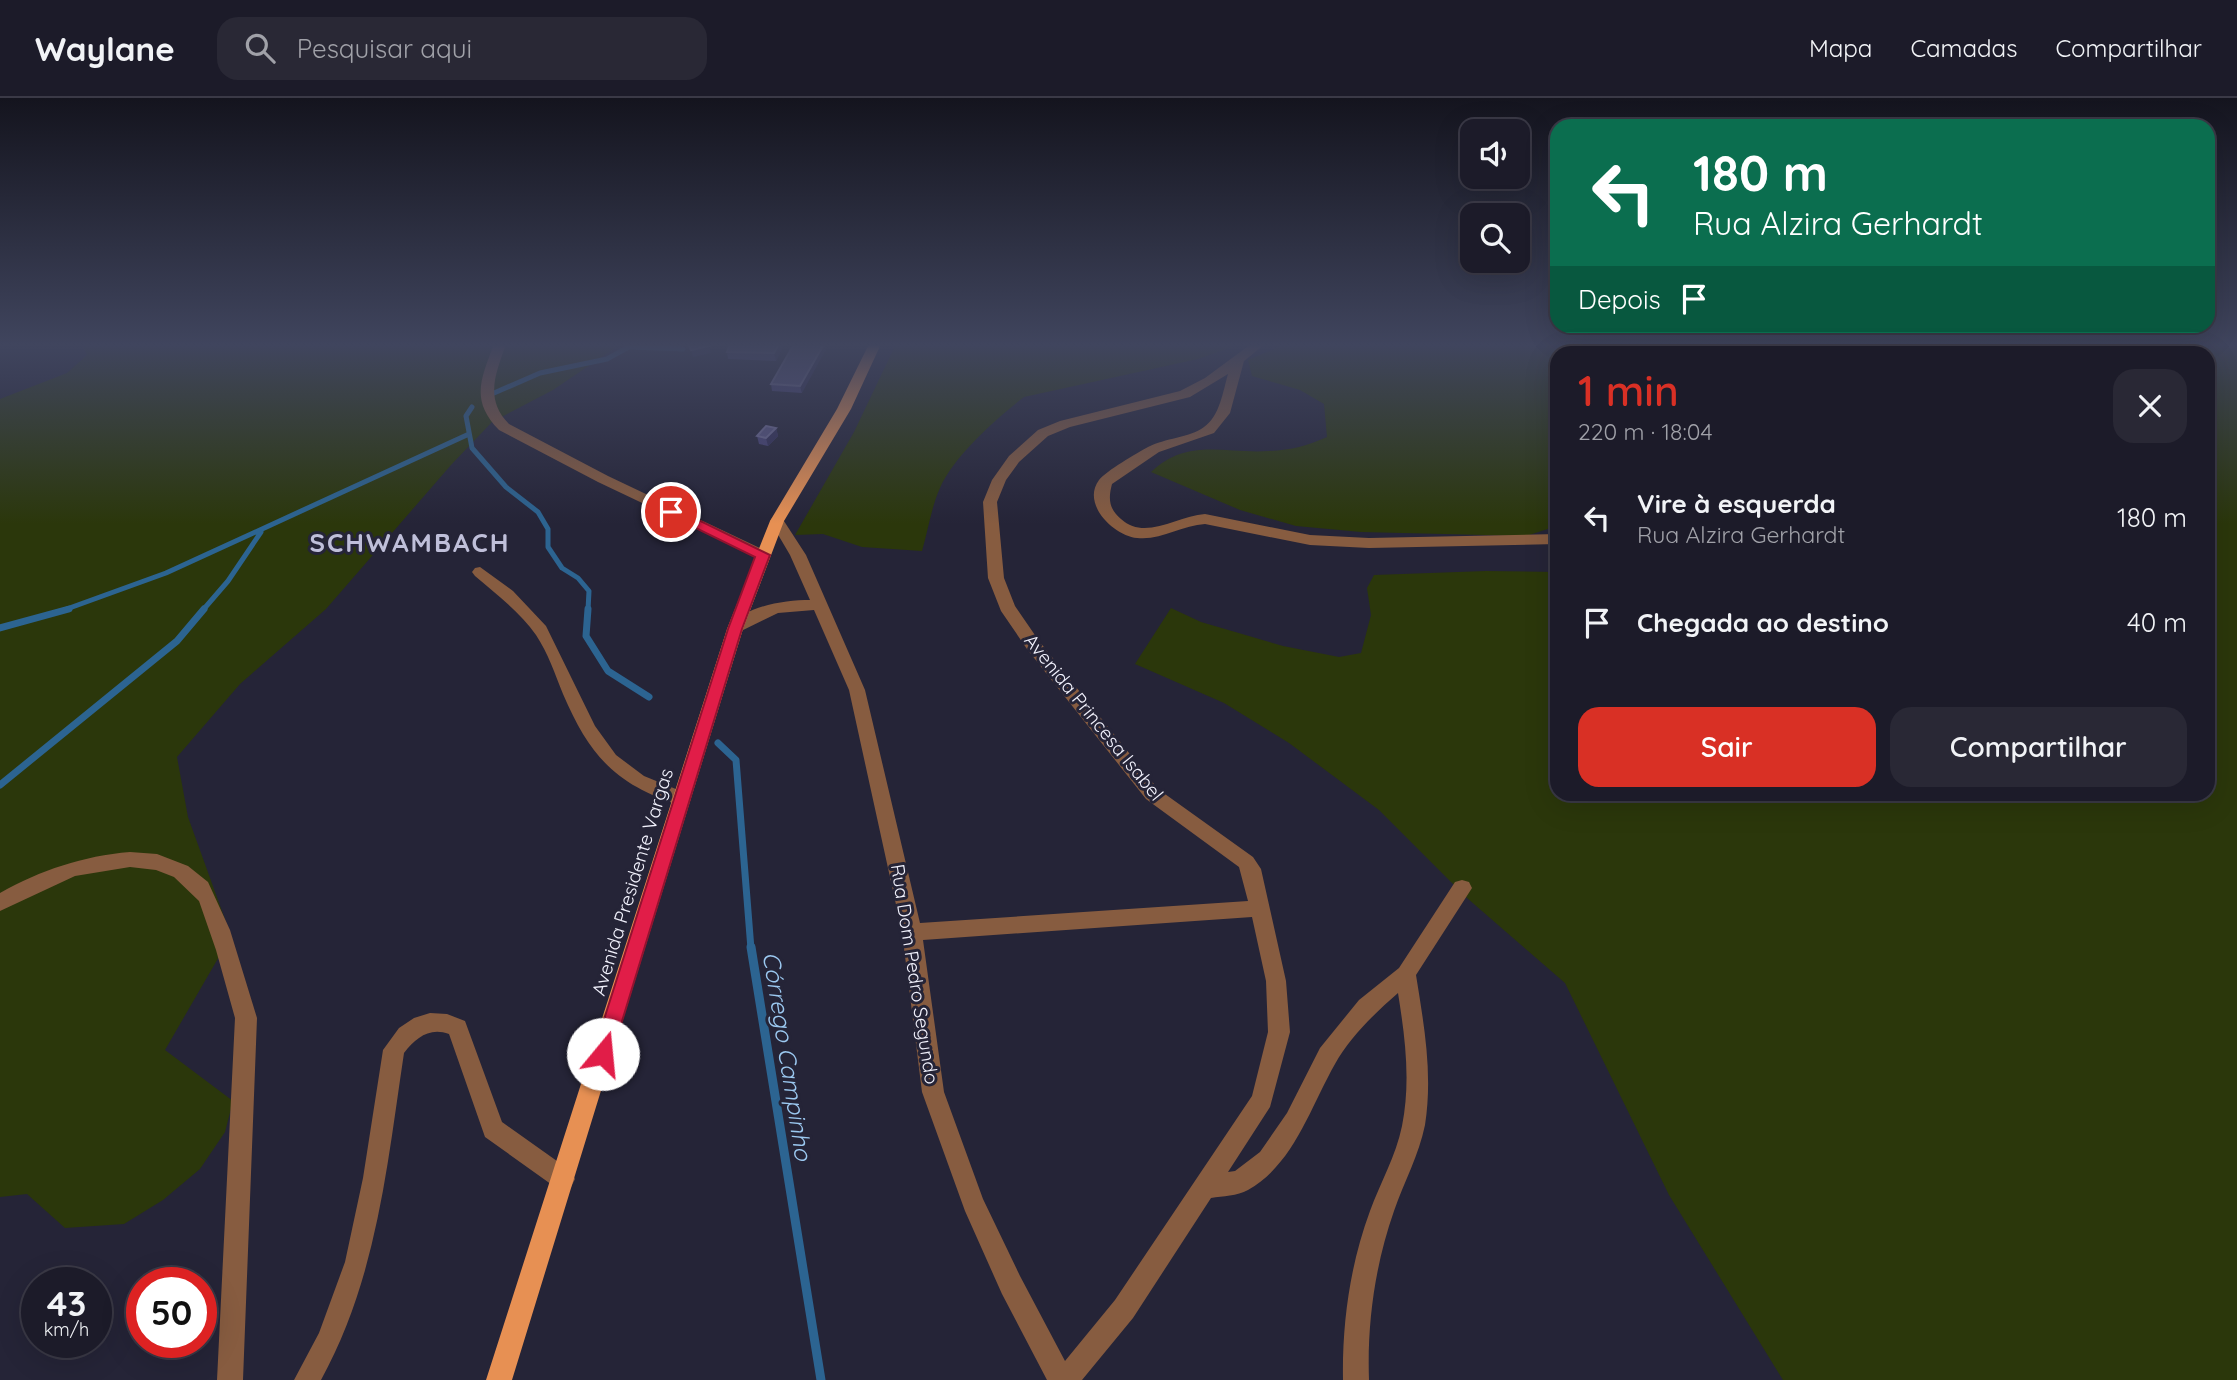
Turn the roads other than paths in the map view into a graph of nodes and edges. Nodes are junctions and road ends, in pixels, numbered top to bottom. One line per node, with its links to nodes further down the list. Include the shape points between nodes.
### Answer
1 (486, 404): 7 (street, via 493,419 504,427)
2 (846, 404): 5 (main road, Avenida Presidente Vargas)
3 (1146, 404): 14 (street, Avenida Princesa Isabel, via 1043,433 1014,459 990,502 996,578 1007,607 1033,645 1152,794 1246,862)
4 (1225, 404): 6 (street, via 1209,430 1154,449 1105,482 1100,498 1118,526 1134,534 1153,534 1196,518 1310,540)
5 (778, 521): 7 (main road, Avenida Presidente Vargas); 9 (street, Rua Dom Pedro Segundo)
6 (1550, 538)
7 (763, 555): 10 (main road, Avenida Presidente Vargas)
8 (480, 572): 11 (street, via 533,620 547,639 601,752 636,780)
9 (821, 605): 10 (street, via 794,604 763,611); 15 (street, Rua Dom Pedro Segundo, via 857,690)
10 (735, 629): 11 (main road, Avenida Presidente Vargas)
11 (682, 799): 17 (main road, Avenida Presidente Vargas)
12 (1462, 888): 16 (street)
13 (0, 903): 19 (street, via 79,866 144,858 181,869 203,890 239,986 246,1018)
14 (1260, 908): 15 (street); 18 (street, Avenida Princesa Isabel, via 1276,981 1279,1032 1262,1100)
15 (912, 932): 22 (street, Rua Dom Pedro Segundo, via 933,1092 973,1203)
16 (1406, 974): 18 (street, via 1366,1007 1328,1055 1295,1121 1268,1160 1240,1182); 23 (street, via 1420,1070 1404,1163 1388,1192 1361,1290)
17 (563, 1179): 20 (street, via 493,1129 457,1028 430,1021 404,1035 394,1050 359,1261 345,1307); 21 (main road, Avenida Presidente Vargas)
18 (1205, 1186): 22 (street, Avenida Princesa Isabel, via 1124,1308)
19 (230, 1380)
20 (307, 1380)
21 (499, 1380)
22 (1063, 1380)
23 (1356, 1380)

